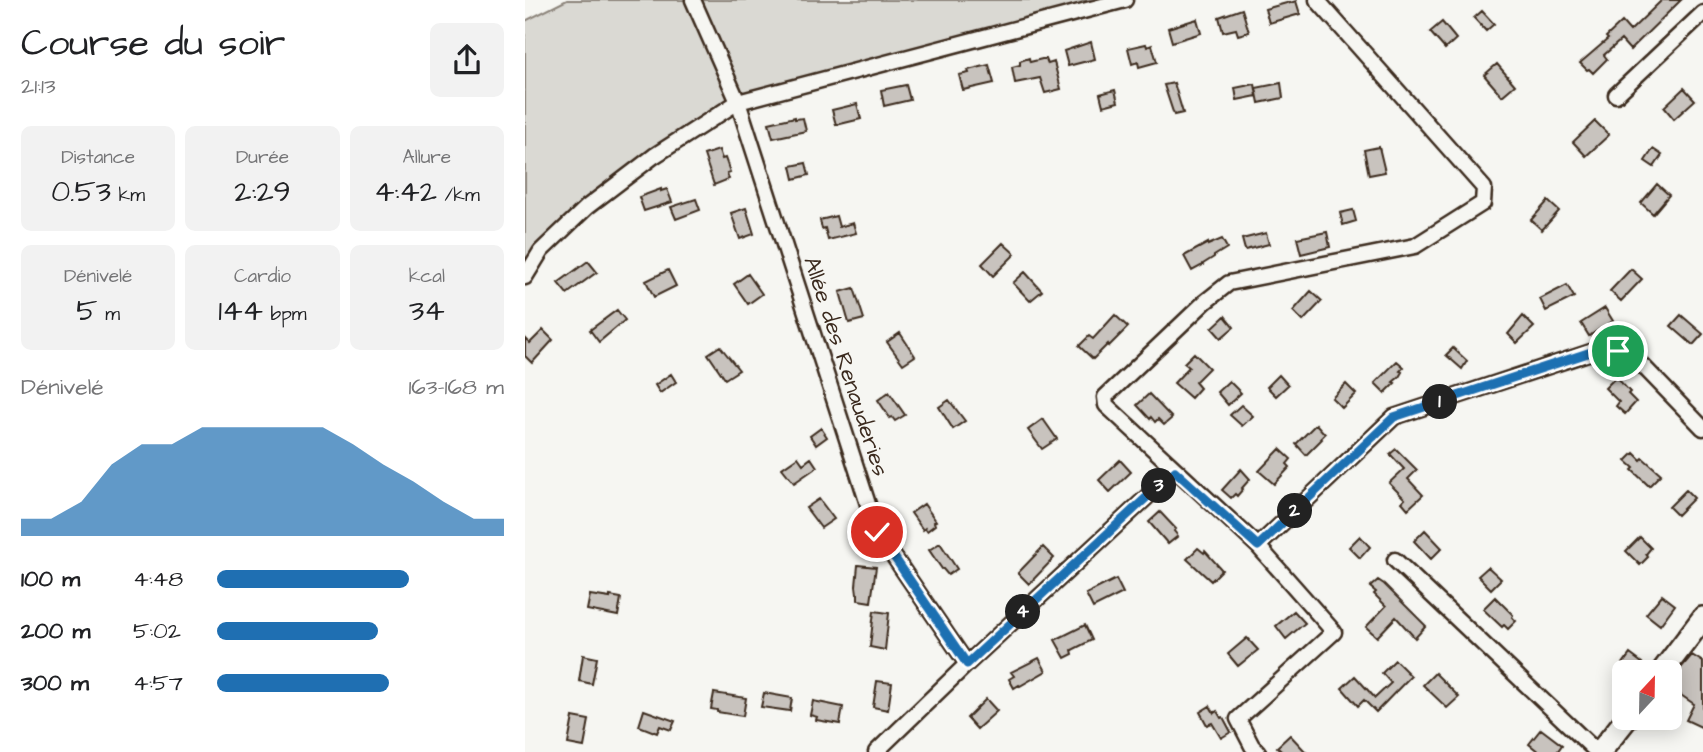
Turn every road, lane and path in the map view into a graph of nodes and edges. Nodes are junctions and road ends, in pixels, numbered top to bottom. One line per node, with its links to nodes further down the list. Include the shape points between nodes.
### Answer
1 (693, 0): 6 (street, Allée des Renauderies)
2 (1125, 0): 6 (street)
3 (1318, 0): 9 (street, via 1484,188 1483,202 1415,246 1229,283 1205,302 1105,397 1106,405)
4 (1703, 13): 5 (street)
5 (1616, 96)
6 (738, 102): 7 (street, via 654,156 587,207 541,251); 14 (street, Allée des Renauderies, via 877,532)
7 (525, 277)
8 (1703, 428): 10 (street, via 1641,365 1618,351 1591,352 1394,417)
9 (1175, 471): 10 (street); 14 (street)
10 (1258, 546): 18 (street, via 1334,632 1238,719)
11 (1395, 560): 16 (street)
12 (1703, 618): 13 (main road)
13 (1671, 660)
14 (967, 664): 17 (street)
15 (1618, 730): 16 (main road)
16 (1602, 751)
17 (876, 752)
18 (1258, 752)

